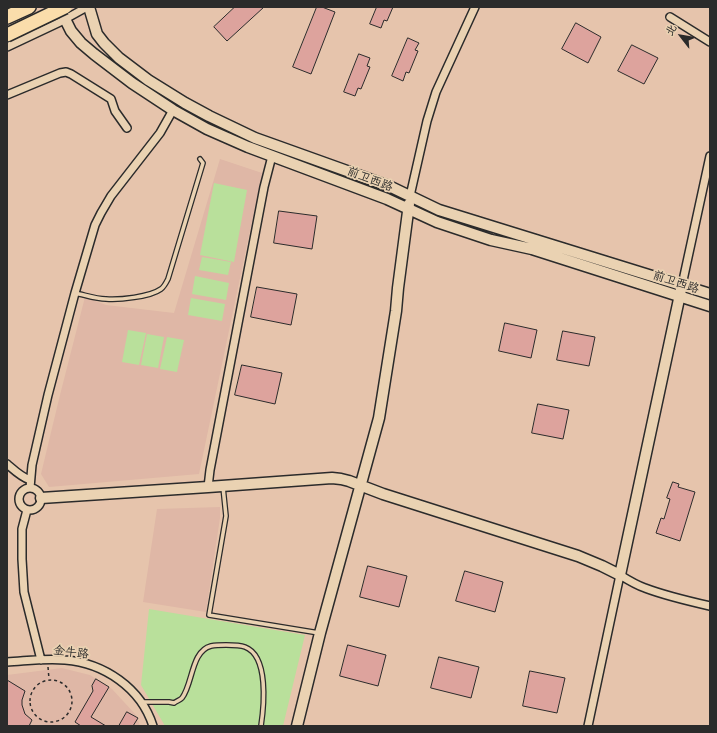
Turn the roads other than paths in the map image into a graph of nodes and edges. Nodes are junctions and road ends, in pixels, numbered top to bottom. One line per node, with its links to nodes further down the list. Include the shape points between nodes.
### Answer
1 (29, 7): 6 (highway)
2 (61, 7): 5 (street, 前卫西路)
3 (88, 7): 5 (street); 17 (street, 前卫西路, via 97,34 104,43 125,63 180,100 255,138 389,186)
4 (475, 7): 17 (street, via 436,92)
5 (65, 13): 8 (highway, bridge); 10 (street); 12 (street, 前卫西路, via 71,30 81,43 132,83)
6 (7, 17)
7 (670, 18): 9 (street)
8 (7, 35)
9 (710, 42)
10 (7, 47)
11 (7, 95): 13 (street, via 66,72 111,99 115,111)
12 (173, 110): 14 (street, 前卫西路, via 206,128); 20 (street, via 160,133 111,196 101,213 95,225)
13 (127, 128)
14 (272, 156): 18 (street, 前卫西路); 29 (street, via 264,186)
15 (710, 156): 19 (street)
16 (200, 159): 20 (lane, via 203,163 166,285 156,292 134,298 105,299)
17 (410, 196): 18 (street); 19 (street, 前卫西路, via 439,210)
18 (408, 209): 22 (street, 前卫西路, via 450,227 532,249); 27 (street, via 396,311 379,418)
19 (682, 285): 21 (street, 前卫西路); 22 (street)
20 (75, 294): 25 (street, via 36,444)
21 (710, 294)
22 (680, 297): 23 (street, 前卫西路); 32 (street)
23 (710, 306)
24 (7, 464): 25 (street)
25 (30, 480): 28 (street)
26 (223, 486): 27 (street, via 332,478); 29 (street); 34 (lane, via 226,516 209,615)
27 (361, 486): 32 (street, via 578,556); 34 (street)
28 (30, 488): 30 (street, via 38,492); 31 (street, via 24,490 19,498 20,504)
29 (208, 488): 30 (street)
30 (41, 498): 31 (street, via 40,504 33,510)
31 (27, 510): 35 (street, via 22,529 24,592)
32 (620, 575): 33 (street, via 646,589); 41 (street)
33 (710, 606)
34 (320, 633): 40 (street)
35 (44, 660): 36 (street, 金牛路); 37 (street, 金牛路, via 65,660 97,667 124,684)
36 (7, 662)
37 (141, 702): 38 (street, 金牛路); 39 (lane, via 174,703 181,699 187,689 198,656 203,650 211,646 245,646 259,660 263,681)
38 (153, 726)
39 (260, 726)
40 (297, 726)
41 (588, 726)

